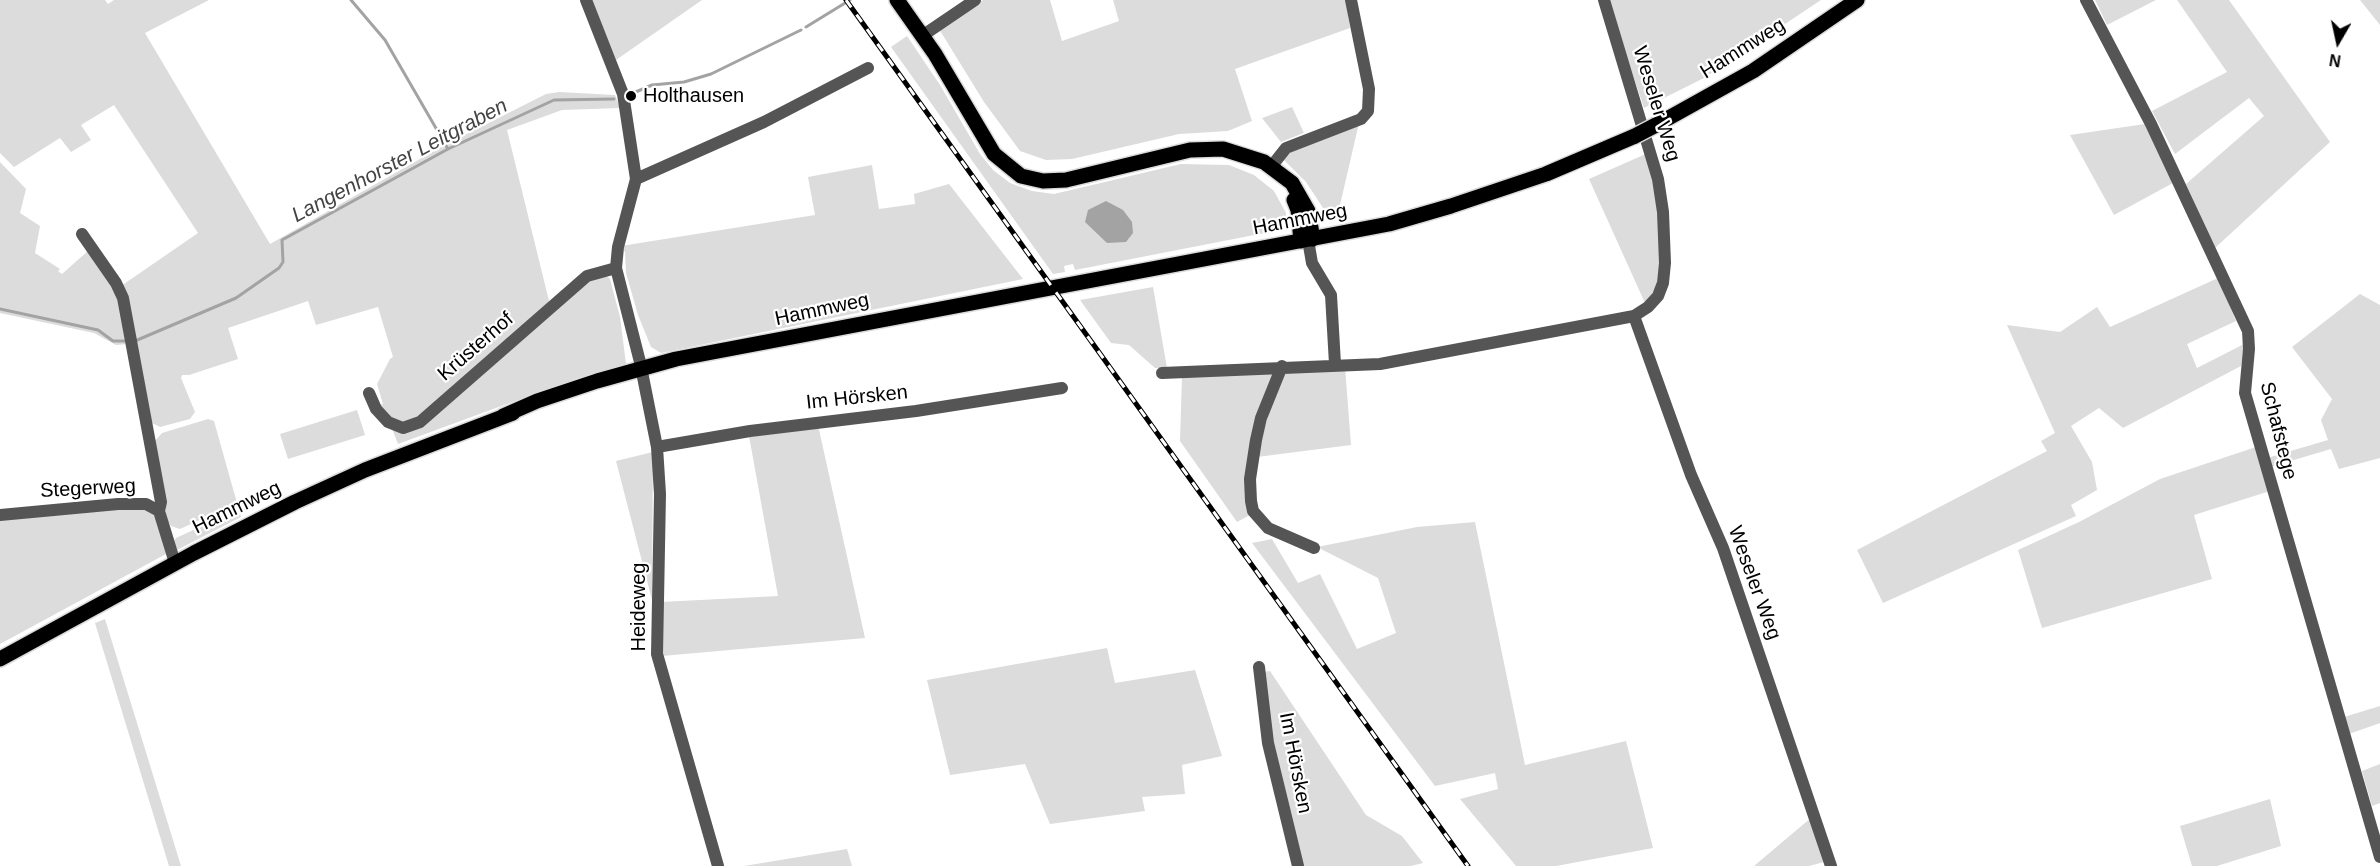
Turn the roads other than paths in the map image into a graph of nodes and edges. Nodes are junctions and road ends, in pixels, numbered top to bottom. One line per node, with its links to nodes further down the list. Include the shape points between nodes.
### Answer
1 (586, 0): 11 (street, via 623,94)
2 (897, 0): 8 (main road)
3 (975, 0): 8 (street)
4 (1351, 0): 10 (street, via 1369,89 1368,111 1361,119 1286,148)
5 (1604, 0): 15 (street, Weseler Weg, via 1658,178 1663,212 1662,283 1658,296)
6 (1857, 0): 13 (main road, Hammweg, bridge, via 1752,71 1635,136 1546,174 1451,206)
7 (2086, 0): 29 (street, Schafstege, via 2151,124 2248,331 2245,393)
8 (922, 36): 10 (main road, via 994,154 1021,176 1043,181 1066,180 1190,150 1223,149 1250,156)
9 (868, 68): 11 (street, via 764,122)
10 (1274, 169): 13 (main road, via 1298,210)
11 (636, 179): 14 (street)
12 (82, 234): 23 (street, via 123,298 161,502)
13 (1307, 240): 16 (street, via 1312,263 1331,295); 18 (main road, Hammweg, via 883,319)
14 (616, 268): 18 (street, Heideweg); 21 (street, Krüsterhof, via 587,276 420,422 403,428 388,422)
15 (1634, 316): 16 (street, Weseler Weg, via 1380,364); 32 (street, Weseler Weg, via 1691,475 1723,548)
16 (1335, 364): 17 (street, Weseler Weg)
17 (1282, 366): 19 (street, Weseler Weg); 25 (street, via 1264,407 1256,440 1251,501 1253,511 1268,528)
18 (642, 373): 22 (street, Heideweg); 26 (main road, Hammweg, via 503,416 365,470)
19 (1162, 373)
20 (1062, 388): 22 (street, Im Hörsken)
21 (369, 393)
22 (657, 447): 30 (street, Heideweg, via 657,654)
23 (159, 511): 24 (street, Stegerweg, via 146,504 118,504); 26 (street, Stegerweg)
24 (0, 515)
25 (1314, 548)
26 (175, 563): 27 (main road, Hammweg)
27 (0, 659)
28 (1259, 667): 31 (street, Im Hörsken, via 1268,742)
29 (2380, 857)
30 (718, 866)
31 (1298, 866)
32 (1831, 866)

